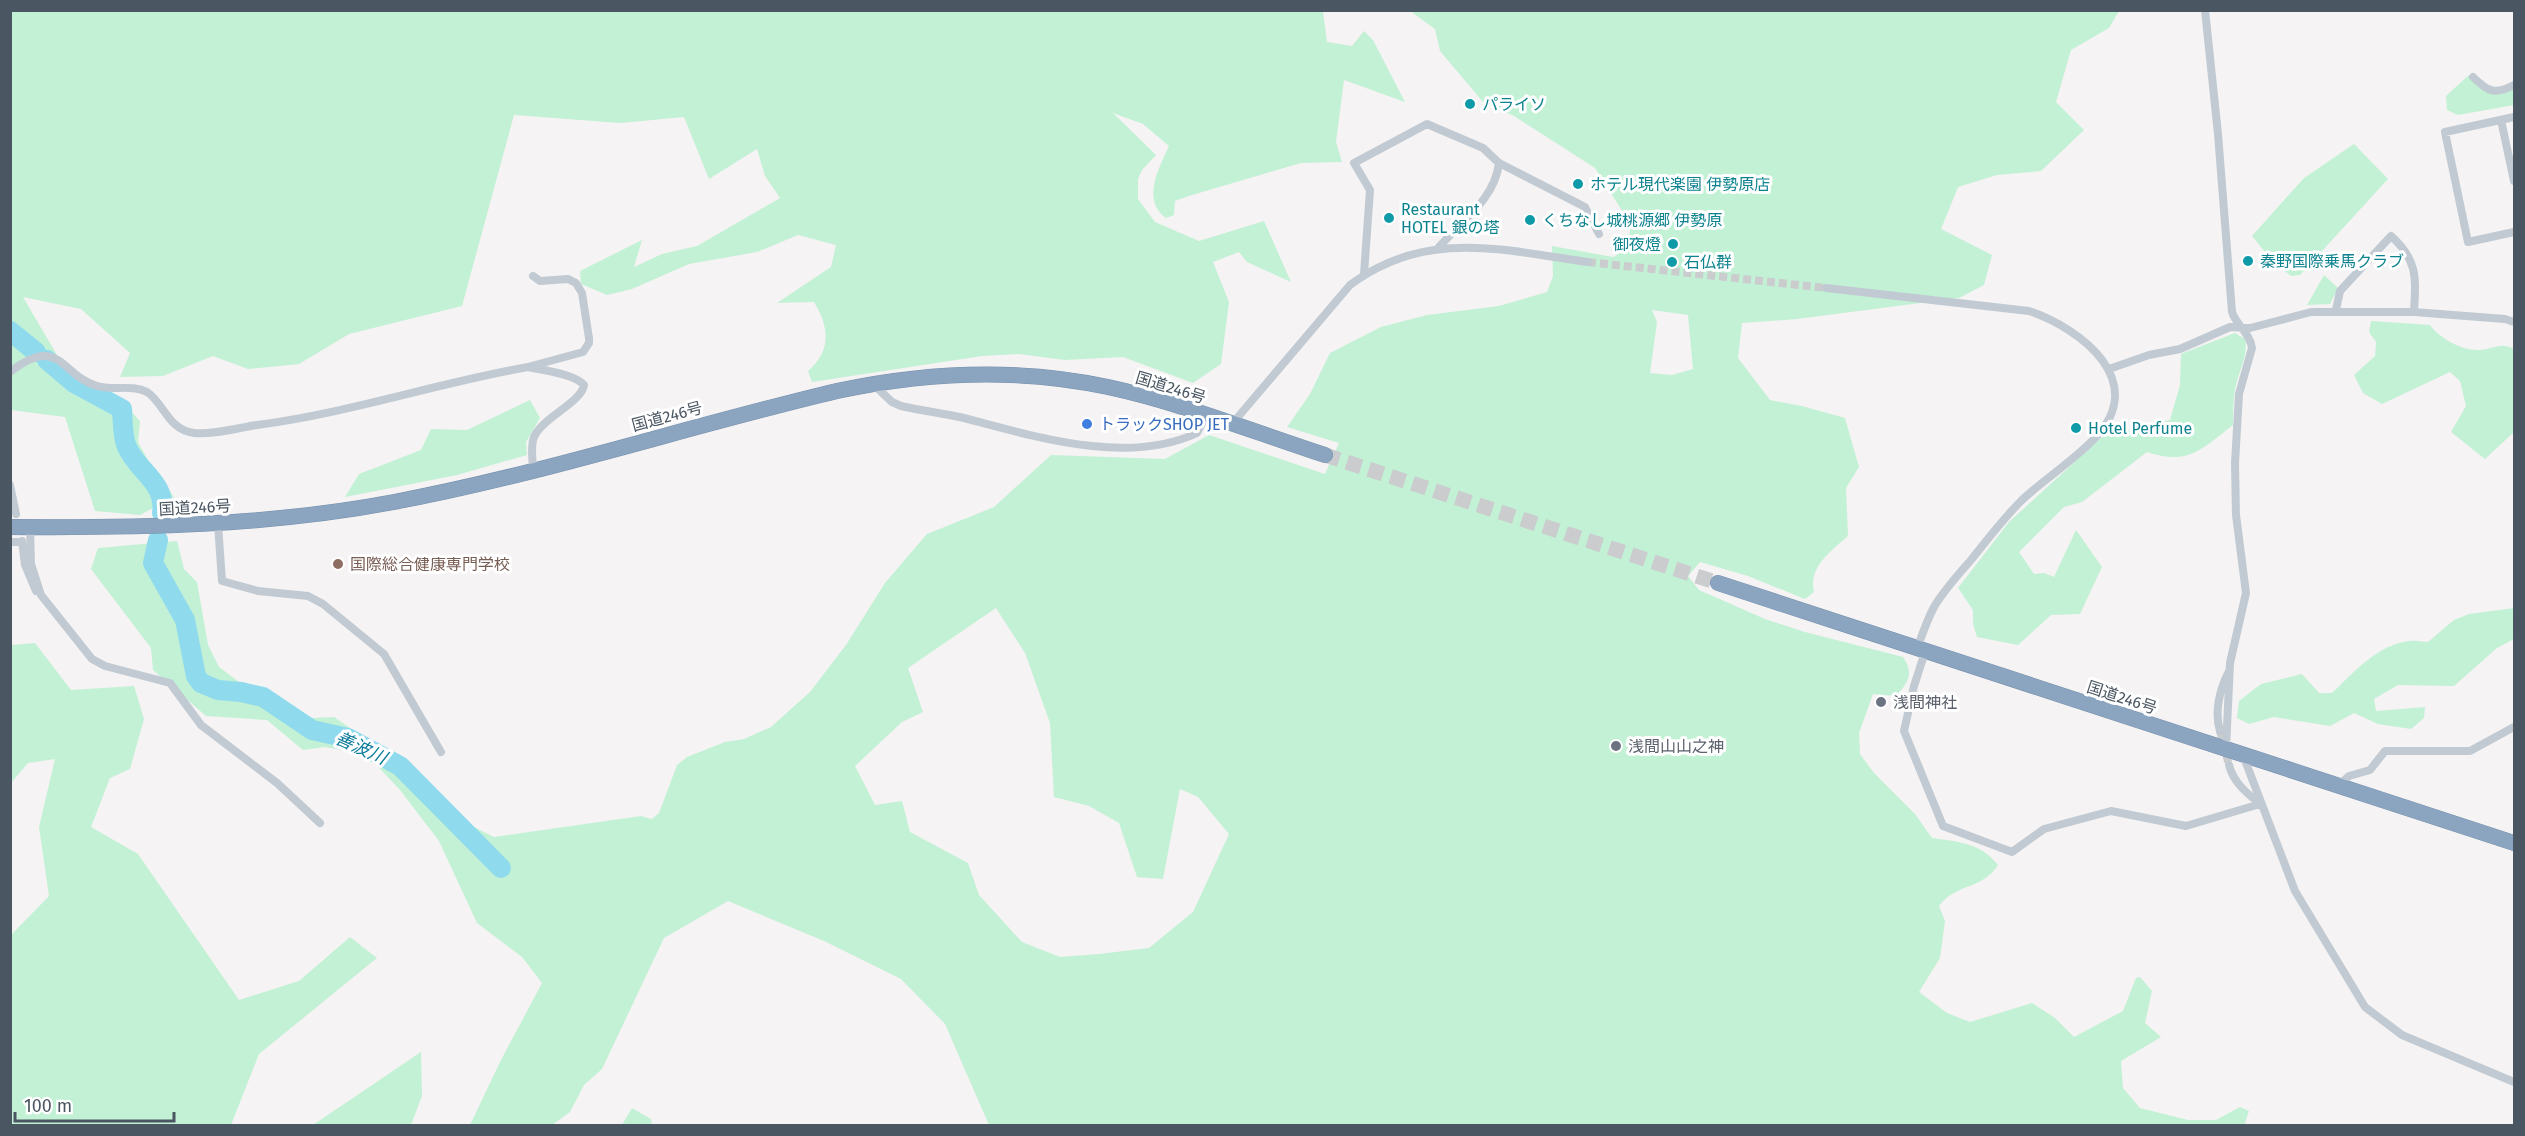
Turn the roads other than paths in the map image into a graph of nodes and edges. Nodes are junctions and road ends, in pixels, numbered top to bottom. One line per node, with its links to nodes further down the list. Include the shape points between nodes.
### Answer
1 (2205, 10): 18 (street, via 2232,312)
2 (2473, 77): 3 (street, via 2493,92)
3 (2514, 85)
4 (2514, 117): 5 (street)
5 (2501, 120): 7 (street); 8 (street, via 2445,132 2468,242)
6 (1499, 163): 9 (street, via 1585,207); 10 (street, via 1486,196); 12 (street, via 1483,148 1427,124 1354,163 1370,190)
7 (2514, 177)
8 (2514, 232)
9 (1599, 234)
10 (1439, 248): 11 (street, via 1486,248); 12 (street, via 1405,255)
11 (1588, 262)
12 (1364, 274): 24 (street, via 1335,300)
13 (533, 276): 19 (street, via 542,281 568,279 576,283 582,293 589,338 583,352)
14 (1826, 288): 20 (street, via 2029,311 2080,338)
15 (2336, 310): 16 (street); 16 (street, via 2340,291 2391,236 2403,247 2417,277); 18 (street)
16 (2414, 312): 17 (street)
17 (2514, 322)
18 (2241, 328): 20 (street, via 2230,327 2180,349); 35 (street, via 2252,348 2239,394 2235,463 2236,514 2246,593)
19 (528, 367): 21 (street, via 307,418 197,433 177,426 148,393 93,385 57,358 38,358); 26 (street, via 584,385 581,393 534,437)
20 (2109, 369): 34 (street, via 2116,393 2103,428 2022,501 1983,545 1934,607)
21 (10, 372)
22 (872, 383): 23 (highway, 国道246号, via 944,375 1064,380 1108,387); 23 (street, via 901,406 1084,445 1143,447 1169,441 1197,433); 26 (highway, 国道246号)
23 (1206, 416): 24 (highway, 国道246号)
24 (1232, 424): 25 (highway, 国道246号)
25 (1325, 455)
26 (533, 471): 29 (highway, 国道246号, via 393,502)
27 (10, 485): 28 (street)
28 (14, 520): 30 (highway, 国道246号)
29 (218, 524): 30 (highway, 国道246号); 39 (street, via 222,581 258,591 308,596 323,604 384,654)
30 (25, 537): 31 (street); 33 (street); 33 (street, via 29,580)
31 (10, 542)
32 (1718, 584): 34 (highway, 国道246号)
33 (41, 595): 44 (street, via 92,659 170,683 201,725)
34 (1921, 650): 38 (highway, 国道246号); 43 (street, via 1905,731 1943,826 2012,852 2043,829 2111,811 2186,826)
35 (2230, 668): 37 (street, via 2216,718); 38 (street)
36 (2514, 728): 42 (street, via 2470,751 2385,751 2370,770 2349,776)
37 (2220, 731)
38 (2226, 749): 40 (highway, 国道246号)
39 (441, 752)
40 (2243, 755): 42 (highway, 国道246号); 43 (street)
41 (2229, 765): 43 (street, via 2231,774)
42 (2338, 786): 45 (highway, 国道246号)
43 (2260, 804): 46 (street, via 2295,891 2365,1007 2402,1035)
44 (320, 823)
45 (2514, 843)
46 (2514, 1082)

